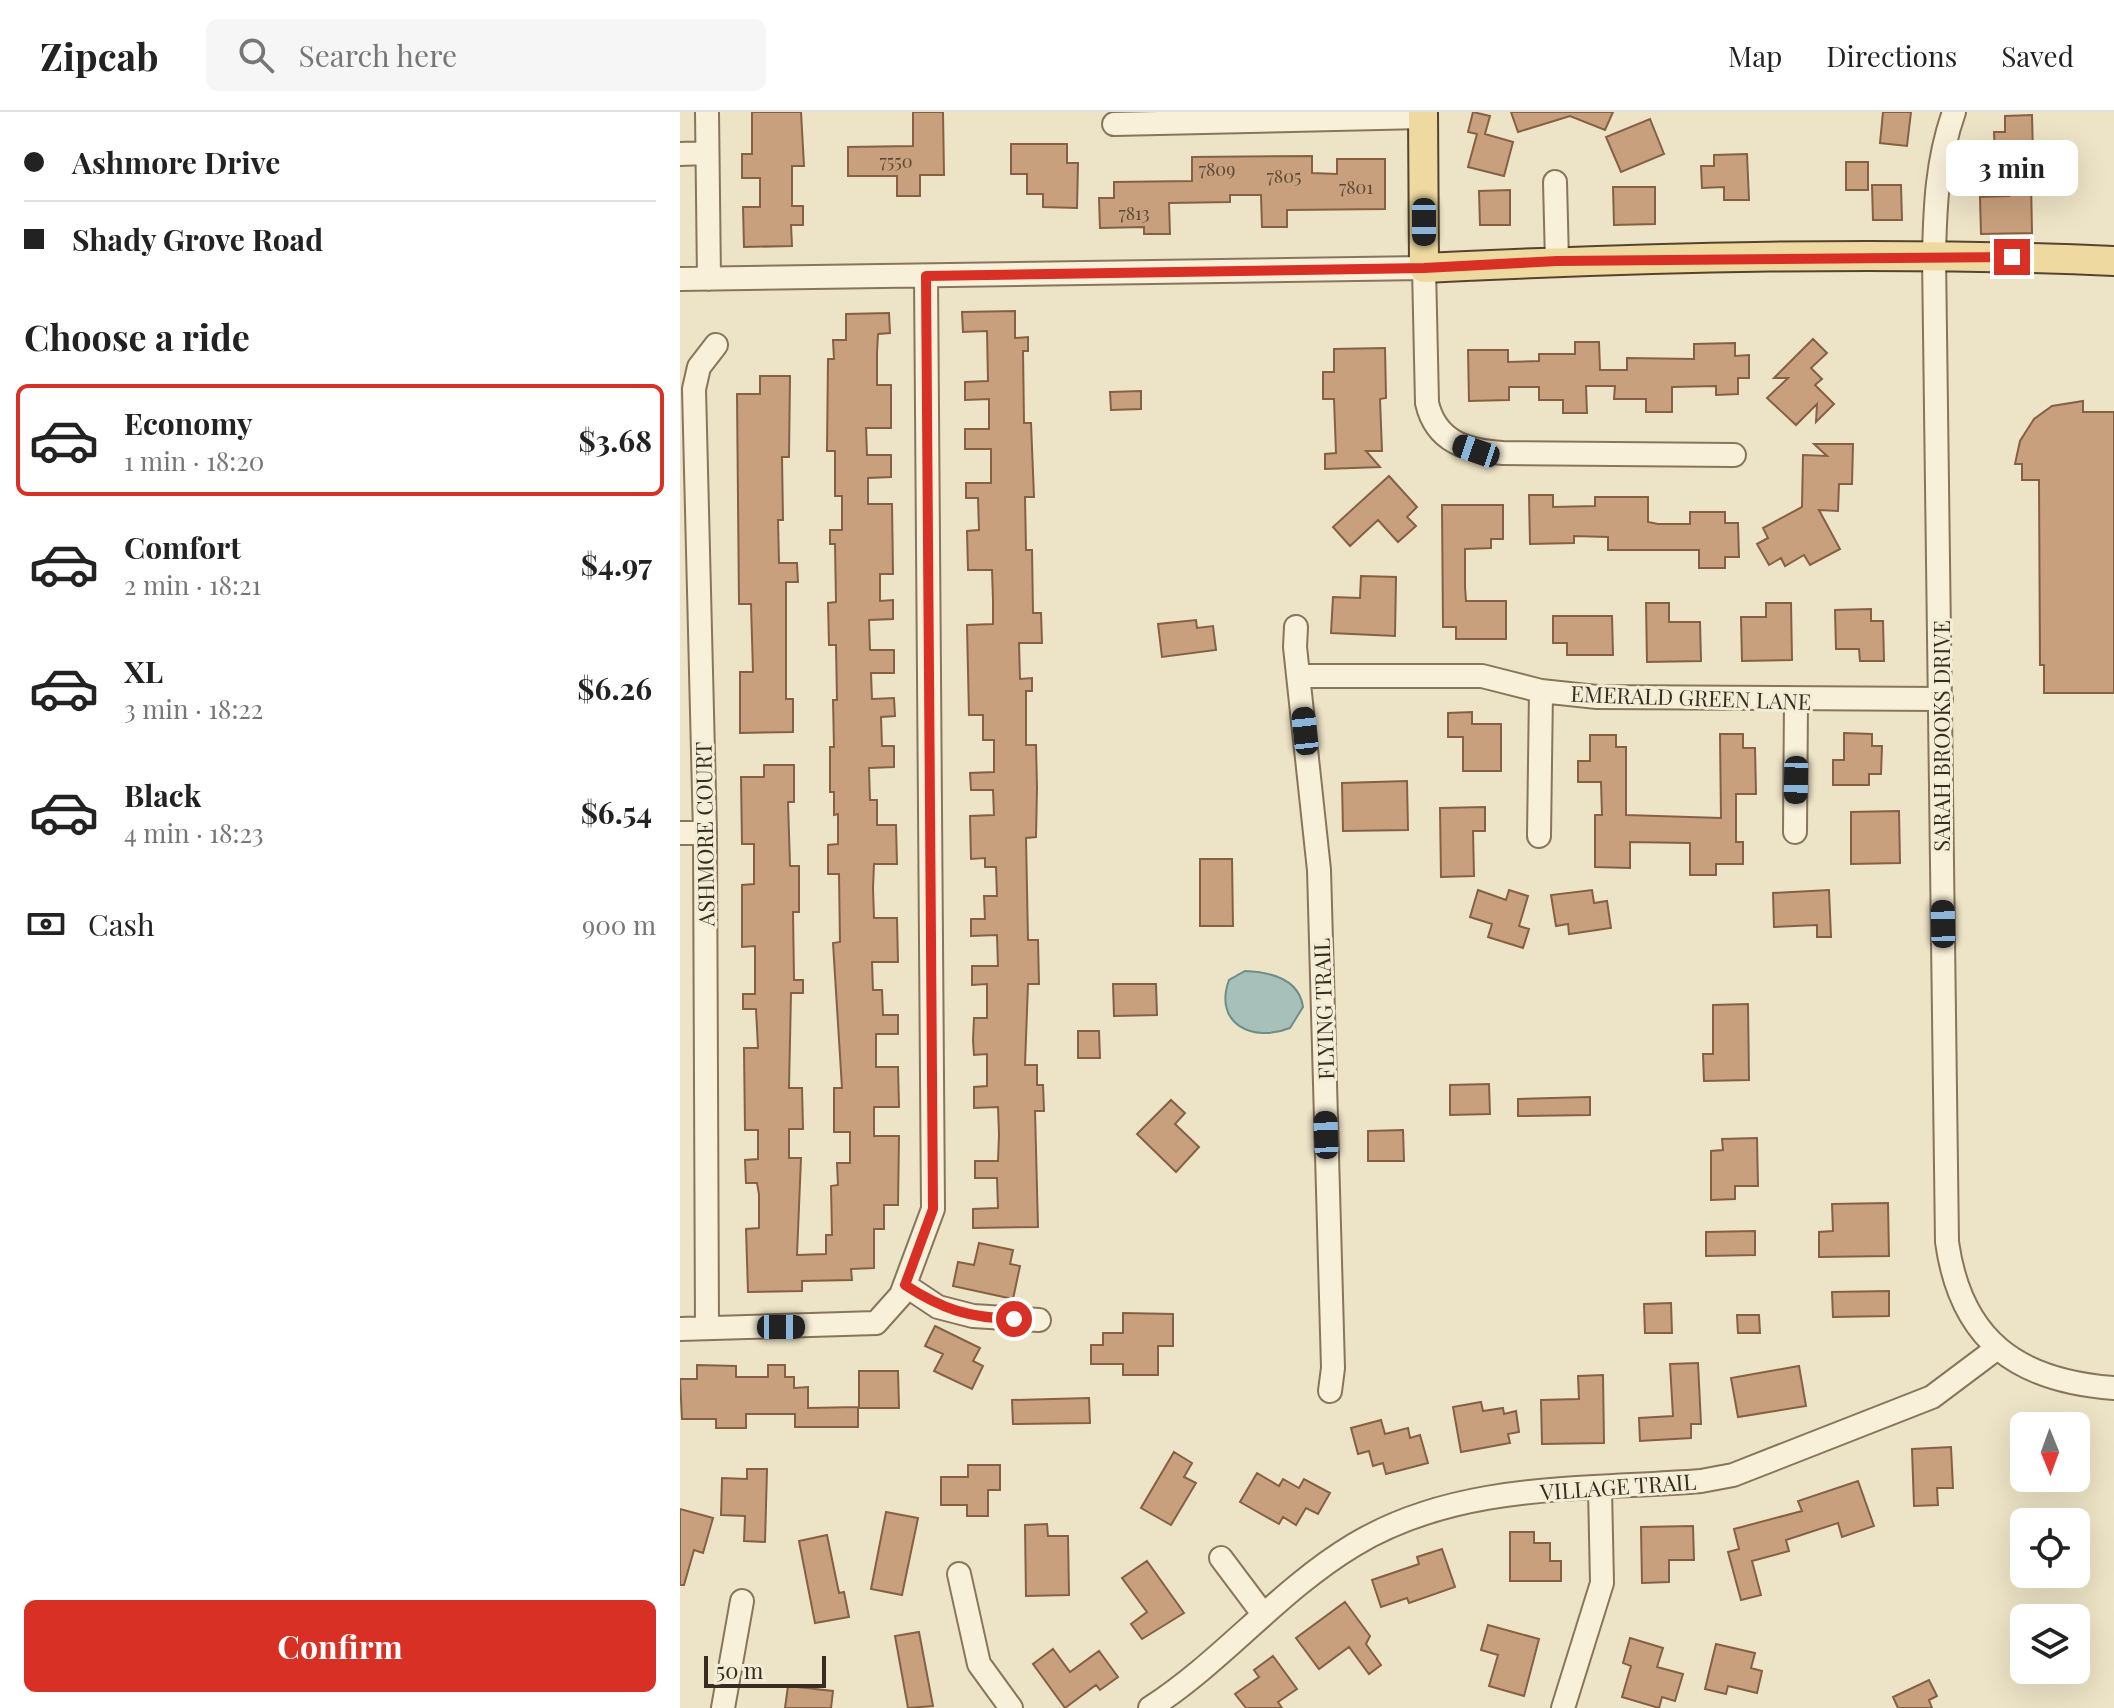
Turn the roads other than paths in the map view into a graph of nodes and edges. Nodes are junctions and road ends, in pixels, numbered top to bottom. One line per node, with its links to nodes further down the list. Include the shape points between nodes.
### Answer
1 (707, 112): 5 (street)
2 (1954, 112): 8 (street, SARAH BROOKS DRIVE, via 1935,192)
3 (1423, 115): 4 (street); 11 (main road)
4 (1114, 124)
5 (707, 153): 6 (street); 14 (street)
6 (680, 154)
7 (1555, 182): 9 (street)
8 (1934, 257): 9 (main road); 10 (main road); 20 (street, SARAH BROOKS DRIVE)
9 (1557, 261): 11 (main road)
10 (2114, 261)
11 (1424, 268): 12 (street); 16 (street, via 1427,403 1430,418 1455,444 1503,453)
12 (926, 276): 14 (street); 26 (street, via 933,1209)
13 (680, 279): 14 (street)
14 (709, 279)
15 (716, 345): 24 (street, ASHMORE COURT, via 699,367 694,389)
16 (1734, 455)
17 (1296, 627): 18 (street, FLYING TRAIL)
18 (1299, 676): 19 (street, EMERALD GREEN LANE, via 1455,674); 32 (street, FLYING TRAIL, via 1319,870)
19 (1541, 691): 21 (street, EMERALD GREEN LANE); 25 (street)
20 (1941, 699): 21 (street, EMERALD GREEN LANE); 30 (street, SARAH BROOKS DRIVE, via 1947,1242 1961,1299)
21 (1796, 701): 22 (street)
22 (1795, 832)
23 (680, 833): 24 (street)
24 (705, 833): 28 (street, ASHMORE COURT)
25 (1539, 836)
26 (905, 1285): 27 (street, via 938,1307 973,1316); 28 (street, via 891,1310 876,1323)
27 (1039, 1320)
28 (707, 1328): 29 (street)
29 (680, 1329)
30 (1996, 1349): 31 (street, via 2055,1380); 33 (street, VILLAGE TRAIL, via 1932,1397 1733,1475)
31 (2114, 1388)
32 (1330, 1391)
33 (1600, 1489): 37 (street, VILLAGE TRAIL, via 1463,1500 1410,1518 1353,1546); 41 (street, via 1602,1583)
34 (1221, 1558): 37 (street)
35 (959, 1574): 40 (street, via 979,1664)
36 (742, 1601): 39 (street)
37 (1263, 1614): 38 (street, VILLAGE TRAIL)
38 (1161, 1705)
39 (723, 1708)
40 (1011, 1708)
41 (1563, 1708)

